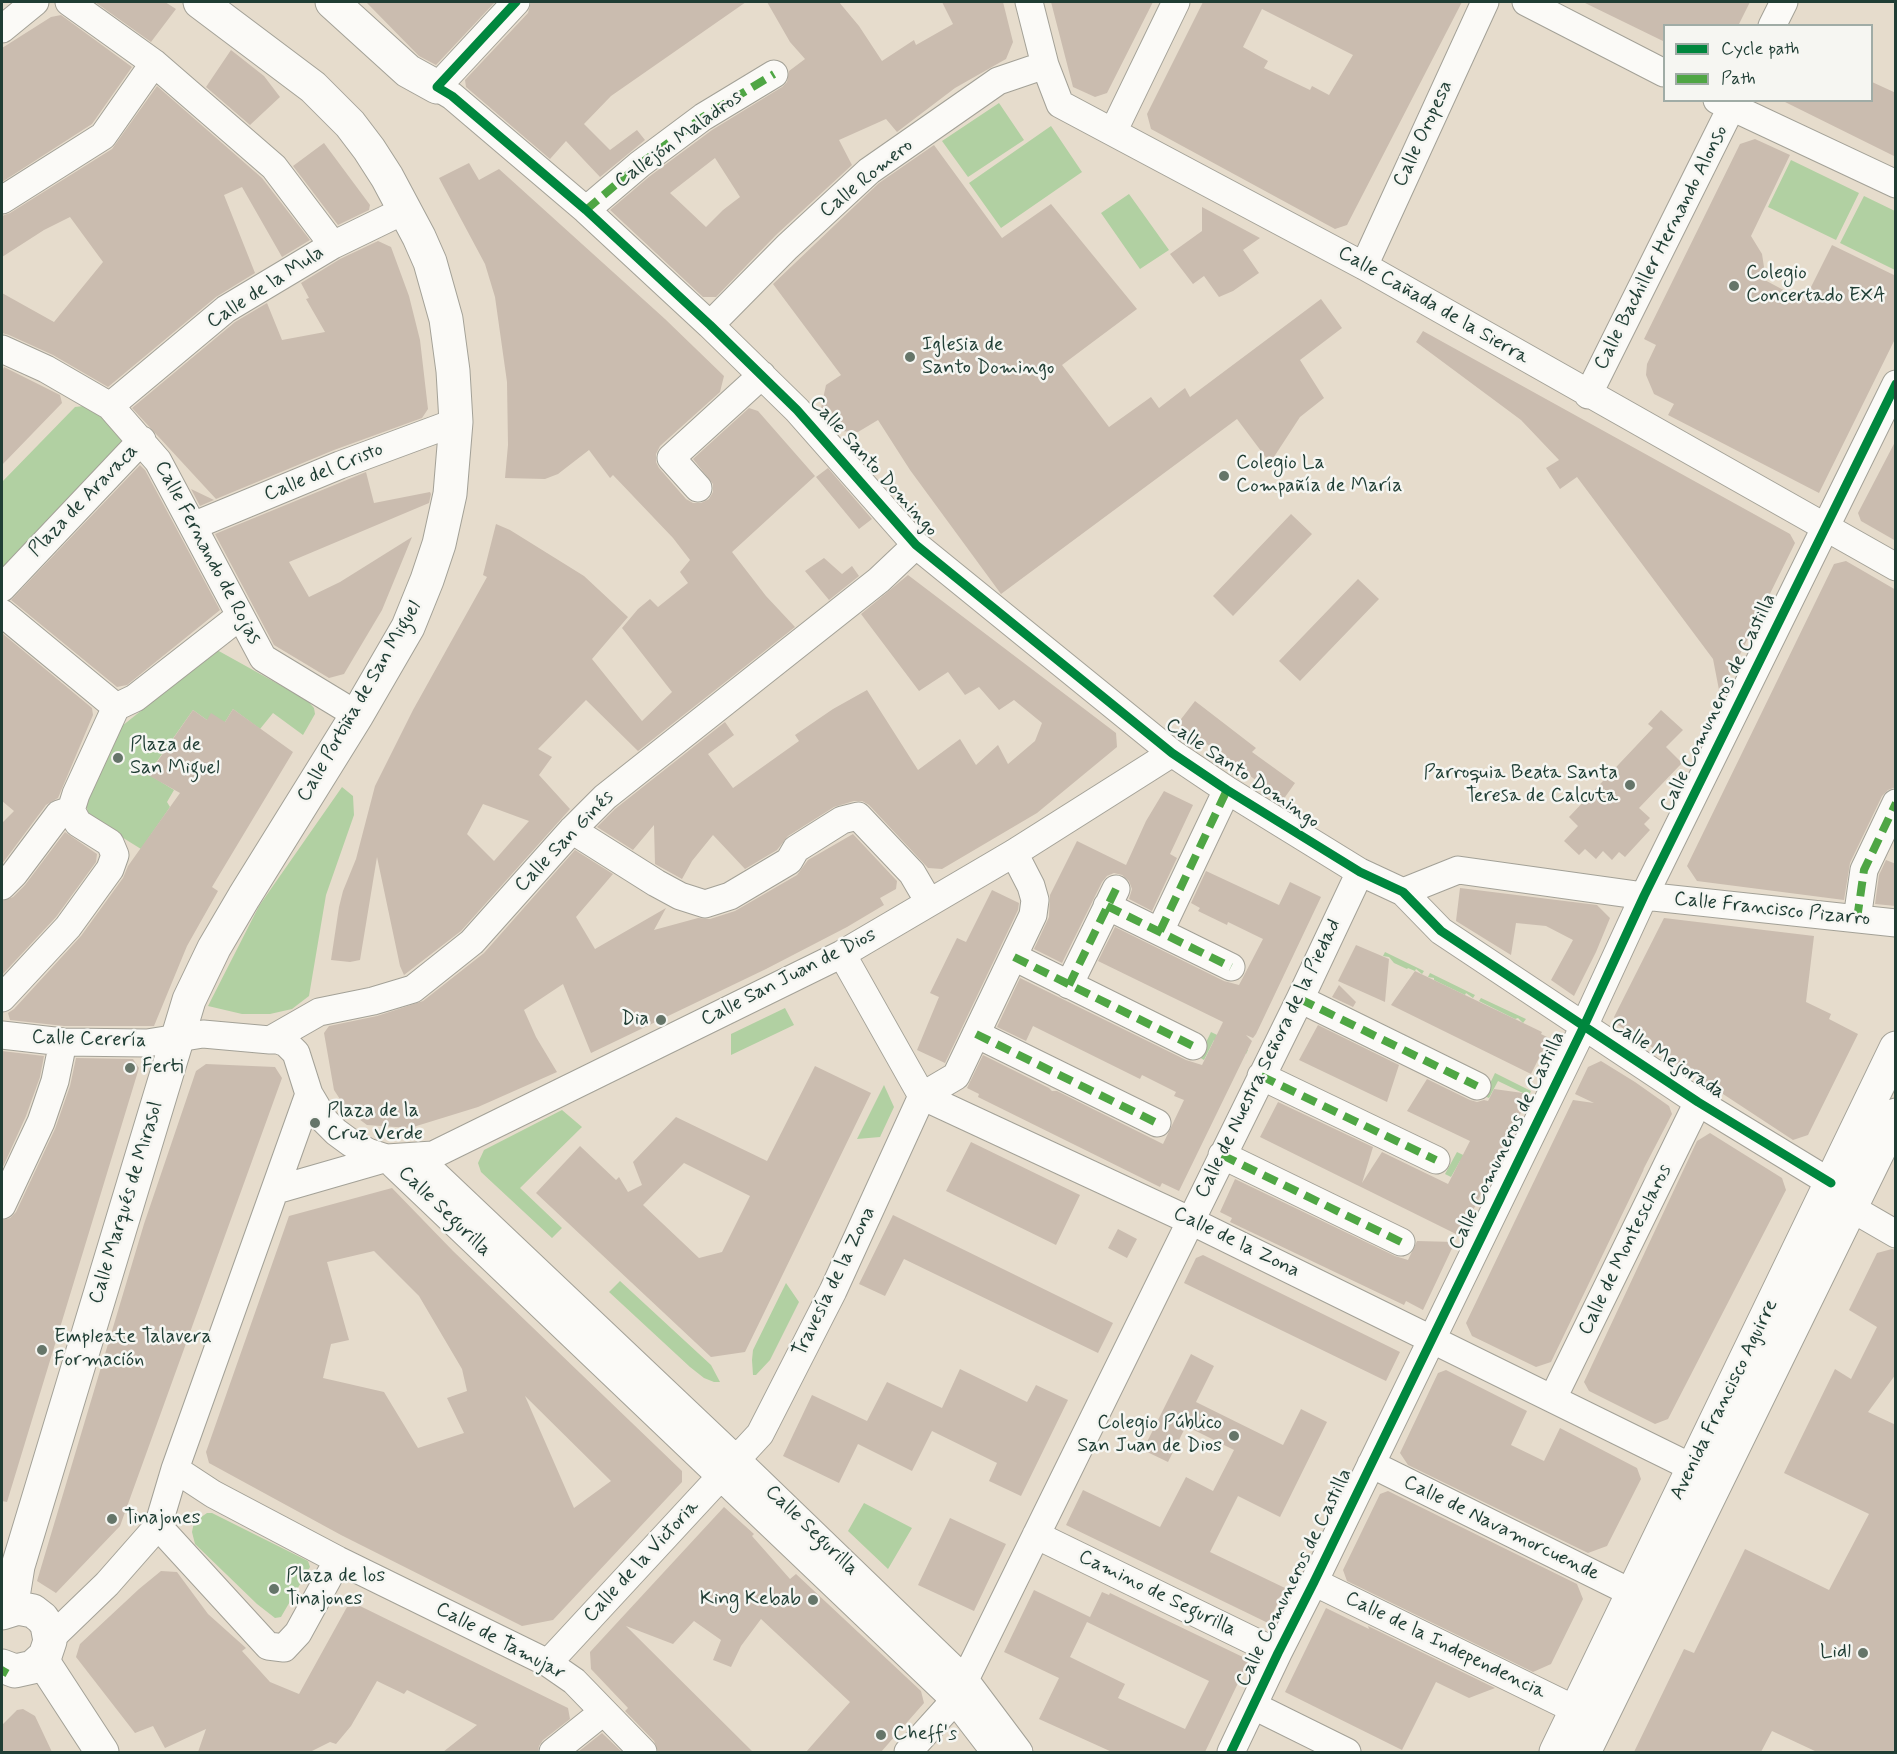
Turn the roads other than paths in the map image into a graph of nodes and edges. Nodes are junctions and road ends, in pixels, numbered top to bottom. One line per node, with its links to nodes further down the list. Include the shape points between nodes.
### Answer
1 (36, 2): 12 (street)
2 (69, 2): 13 (street)
3 (200, 2): 22 (main road, Calle Portiña de San Miguel, via 313,87 343,117 369,149)
4 (332, 2): 17 (main road, via 408,71)
5 (516, 2): 17 (street)
6 (1029, 2): 14 (street, Calle Cañada de la Sierra)
7 (1176, 2): 19 (street)
8 (1485, 2): 25 (street, Calle Oropesa)
9 (1526, 2): 15 (street)
10 (1784, 2): 11 (street)
11 (1773, 24)
12 (2, 29)
13 (154, 63): 21 (street, via 103,135); 24 (street, via 274,167)
14 (1045, 65): 19 (street, Calle Cañada de la Sierra, via 1060,104); 26 (street, Calle Romero, via 998,81 869,171)
15 (1663, 73)
16 (774, 74): 23 (street, Callejón Maladros, via 703,117)
17 (437, 87): 23 (street, Calle Santo Domingo)
18 (1728, 103): 20 (street); 30 (street, Calle Bachiller Hernando Alonso)
19 (1113, 132): 25 (street, Calle Cañada de la Sierra)
20 (1896, 184)
21 (2, 200)
22 (405, 210): 24 (street, Calle de la Mula); 32 (main road, Calle Portiña de San Miguel, via 430,262 446,319)
23 (586, 210): 26 (street, Calle Santo Domingo)
24 (333, 245): 31 (street, Calle de la Mula, via 226,309)
25 (1364, 266): 30 (street, Calle Cañada de la Sierra)
26 (710, 325): 28 (street, Calle Santo Domingo)
27 (2, 349): 31 (street, Calle Fernando de Rojas)
28 (762, 375): 34 (street, via 671,458); 37 (street, Calle Santo Domingo)
29 (1896, 384): 36 (street, Calle Comuneros de Castilla)
30 (1588, 395): 36 (street, Calle Cañada de la Sierra)
31 (110, 406): 33 (street, Calle Fernando de Rojas)
32 (456, 422): 35 (street, Calle del Cristo); 43 (main road, Calle Portiña de San Miguel, via 450,494 427,580 408,627)
33 (142, 440): 35 (street, Calle Fernando de Rojas, via 158,461); 39 (street, Plaza de Aravaca)
34 (698, 488)
35 (193, 526): 41 (street, Calle Fernando de Rojas)
36 (1825, 528): 38 (street, Calle Cañada de la Sierra); 53 (street, Calle Comuneros de Castilla)
37 (916, 544): 44 (street, Calle Santo Domingo); 48 (street, Calle San Ginés, via 879,580 605,797)
38 (1896, 567)
39 (2, 588)
40 (2, 613): 42 (street)
41 (240, 616): 42 (street, via 135,698); 43 (street, Calle Fernando de Rojas, via 264,658)
42 (116, 707): 47 (street)
43 (357, 714): 67 (main road, Calle Portiña de San Miguel, via 214,948 189,1000)
44 (1172, 753): 45 (street, Calle Santo Domingo); 49 (street, Calle San Juan de Dios)
45 (1227, 790): 50 (street, Calle Santo Domingo); 57 (street)
46 (1896, 803): 55 (street, via 1864,870)
47 (71, 810): 51 (street, via 59,814); 62 (street, via 78,823 110,843 115,855 110,869 68,927)
48 (572, 830): 54 (street, via 656,883 705,904 730,896 789,861 795,849 814,837 842,820 858,816 912,873); 68 (street, Calle San Ginés, via 472,942 413,989 319,1012)
49 (1014, 853): 54 (street, Calle San Juan de Dios); 59 (street, via 1035,900 1034,915)
50 (1360, 872): 52 (street, Calle Santo Domingo); 63 (street, Calle de Nuestra Señora de la Piedad)
51 (2, 886)
52 (1403, 892): 53 (street, Calle Francisco Pizarro, via 1458,870); 64 (street, Calle Mejorada, via 1441,931)
53 (1644, 896): 55 (street, Calle Francisco Pizarro); 64 (street, Calle Comuneros de Castilla)
54 (930, 902): 58 (street, Calle San Juan de Dios)
55 (1857, 919): 56 (street, Calle Francisco Pizarro)
56 (1896, 923)
57 (1160, 932): 60 (street); 61 (street, via 1112,897)
58 (842, 954): 75 (street); 80 (street, Calle San Juan de Dios, via 432,1155)
59 (1014, 957): 61 (street); 65 (street)
60 (1231, 968)
61 (1070, 985): 70 (street)
62 (2, 998)
63 (1300, 999): 72 (street, Calle de Nuestra Señora de la Piedad); 73 (street)
64 (1584, 1026): 76 (street, Calle Mejorada); 89 (street, Calle Comuneros de Castilla)
65 (976, 1034): 75 (street, via 956,1076); 78 (street)
66 (2, 1035): 69 (street, Calle Cerería)
67 (176, 1040): 68 (street, via 203,1034); 69 (street, Calle Cerería); 100 (main road, Calle Marqués de Mirasol)
68 (270, 1040): 74 (street, via 286,1043 296,1053)
69 (63, 1042): 84 (street, via 55,1081 40,1122)
70 (1193, 1046)
71 (1896, 1048): 82 (main road, Avenida Francisco Aguirre)
72 (1261, 1076): 79 (street, Calle de Nuestra Señora de la Piedad); 81 (street)
73 (1477, 1086)
74 (309, 1094): 80 (street, via 336,1132 368,1152); 83 (street)
75 (922, 1096): 86 (street, Calle de la Zona); 92 (street, Travesía de la Zona, via 833,1292 760,1434)
76 (1698, 1102): 82 (street, Calle Mejorada); 90 (street, Calle de Montesclaros)
77 (1896, 1114): 85 (main road, Avenida Francisco Aguirre)
78 (1157, 1123)
79 (1222, 1155): 86 (street, Calle de Nuestra Señora de la Piedad); 88 (street)
80 (387, 1158): 83 (street); 92 (street, Calle Segurilla)
81 (1436, 1160)
82 (1831, 1183): 93 (main road, Avenida Francisco Aguirre)
83 (276, 1190): 94 (street)
84 (2, 1205)
85 (1851, 1208): 87 (street); 118 (main road, Avenida Francisco Aguirre)
86 (1191, 1221): 89 (street, Calle de la Zona); 96 (street, Calle de Nuestra Señora de la Piedad)
87 (1896, 1234)
88 (1401, 1242)
89 (1431, 1339): 90 (street, Calle de la Zona); 91 (street, Calle Comuneros de Castilla)
90 (1553, 1398): 93 (street, Calle de la Zona)
91 (1371, 1464): 98 (street, Calle Comuneros de Castilla); 99 (street, Calle de Navamorcuende)
92 (729, 1468): 103 (street, Calle de la Victoria); 105 (street, Calle Segurilla)
93 (1693, 1468): 99 (main road, Avenida Francisco Aguirre)
94 (175, 1469): 95 (street); 97 (street, via 213,1494)
95 (158, 1526): 97 (street, via 268,1646 284,1648 298,1633); 101 (street)
96 (1036, 1535): 102 (street, Camino de Segurilla); 105 (street, Calle de Nuestra Señora de la Piedad)
97 (338, 1560): 103 (street, Calle de Tamujar)
98 (1314, 1582): 102 (street, Calle Comuneros de Castilla); 107 (street, Calle de la Independencia)
99 (1632, 1593): 107 (main road, Avenida Francisco Aguirre)
100 (6, 1611): 101 (main road, Calle Marqués de Mirasol, via 27,1608 39,1615 47,1625)
101 (46, 1649): 104 (main road, via 27,1670); 109 (main road)
102 (1278, 1653): 106 (street, Calle Comuneros de Castilla)
103 (548, 1664): 108 (street, Calle de Tamujar, via 574,1681)
104 (3, 1670)
105 (960, 1690): 112 (street, Calle de Nuestra Señora de la Piedad); 113 (street, Calle Segurilla); 114 (street, Calle Segurilla)
106 (1254, 1706): 115 (street, Calle Comuneros de Castilla); 116 (street)
107 (1576, 1710): 117 (main road, Avenida Francisco Aguirre)
108 (603, 1712): 110 (street); 111 (street, Calle de Tamujar)
109 (102, 1752)
110 (553, 1752)
111 (643, 1752)
112 (908, 1752)
113 (995, 1752)
114 (1019, 1752)
115 (1231, 1752)
116 (1347, 1752)
117 (1556, 1752)
118 (1584, 1752)

